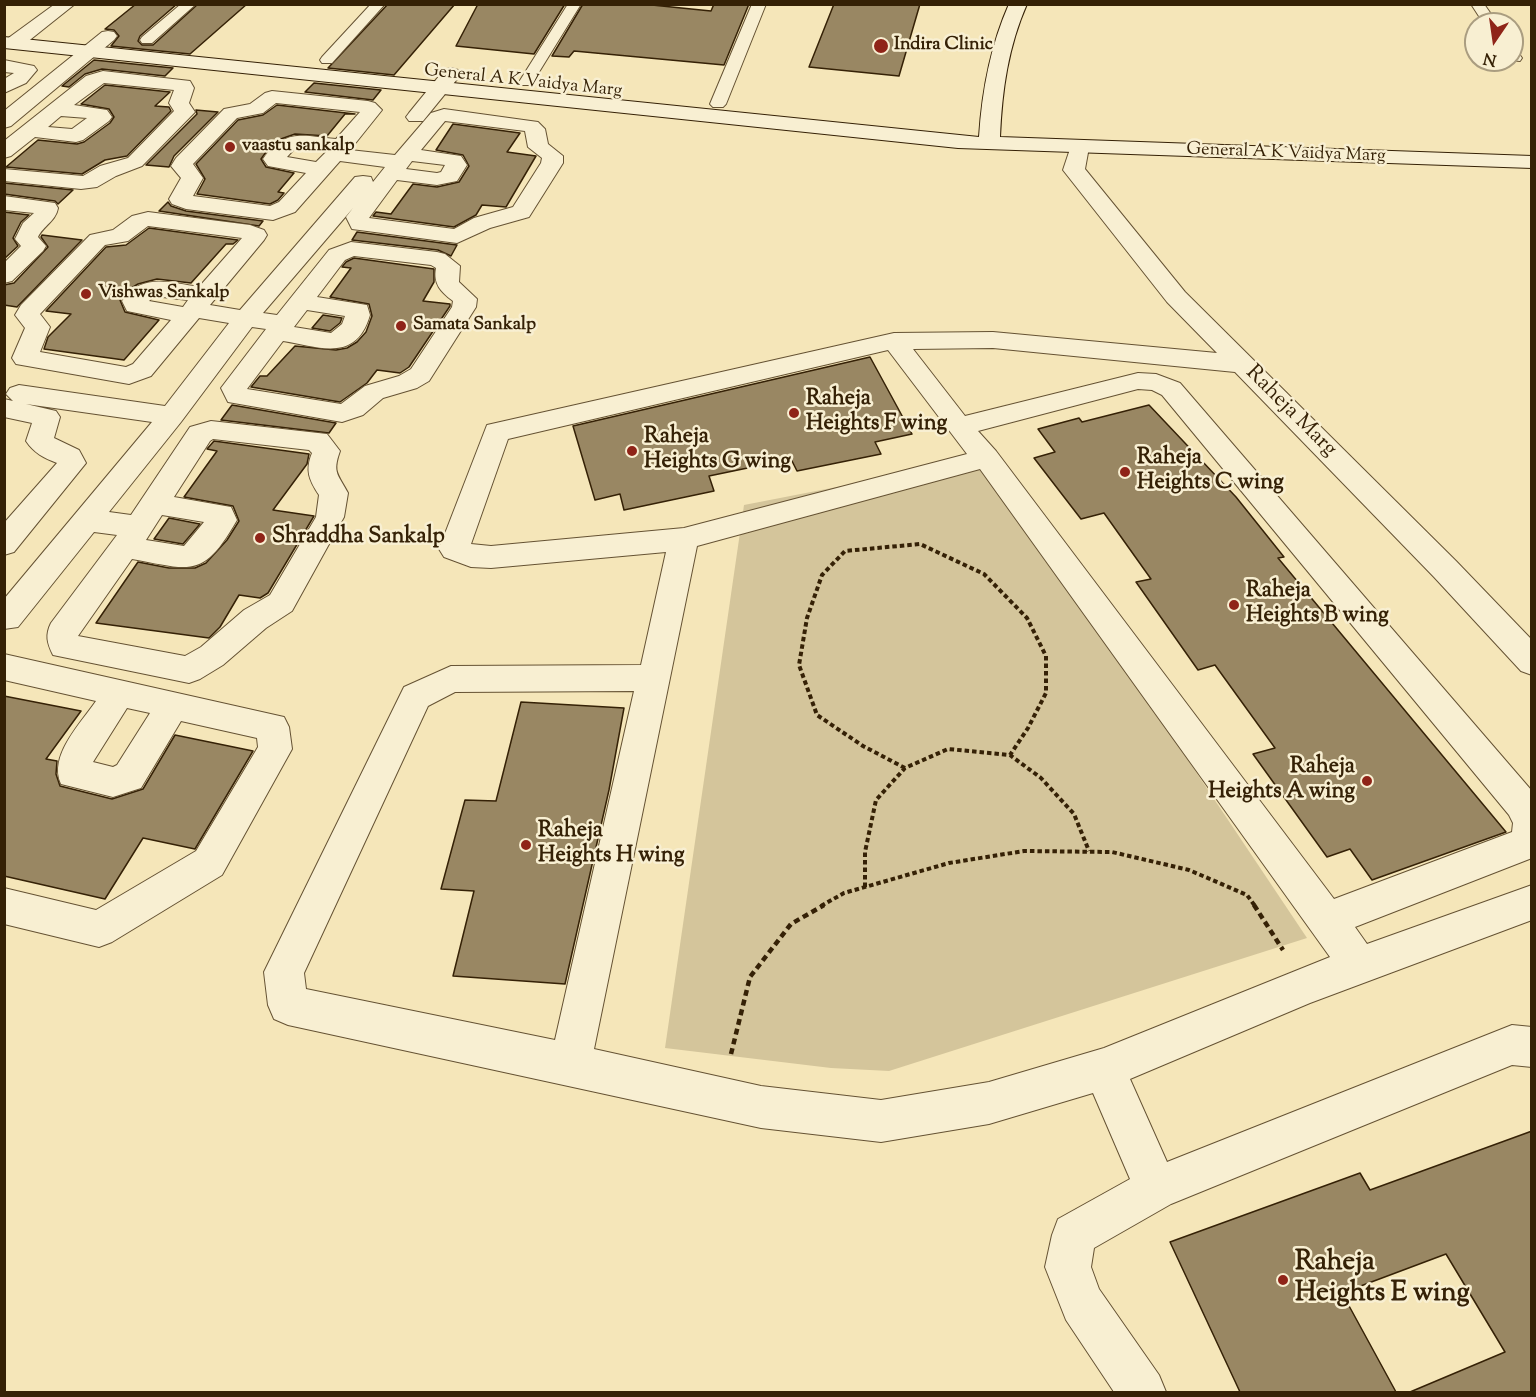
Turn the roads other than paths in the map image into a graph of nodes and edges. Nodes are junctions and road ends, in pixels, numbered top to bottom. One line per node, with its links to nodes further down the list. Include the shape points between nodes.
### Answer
1 (67, 4): 8 (street)
2 (190, 4): 10 (lane)
3 (379, 4): 13 (lane)
4 (575, 4): 16 (lane)
5 (759, 4): 18 (lane)
6 (1018, 4): 22 (street, via 1001,53)
7 (4, 25): 8 (street, General A K Vaidya Marg)
8 (35, 28): 9 (street, General A K Vaidya Marg); 11 (street)
9 (108, 36): 10 (street, General A K Vaidya Marg); 12 (street)
10 (147, 40): 13 (street, General A K Vaidya Marg)
11 (9, 43): 12 (street, General A K Vaidya Marg)
12 (90, 53): 15 (street, General A K Vaidya Marg); 20 (street)
13 (327, 60): 15 (street, General A K Vaidya Marg)
14 (4, 66): 17 (street, via 27,70)
15 (446, 82): 16 (street, General A K Vaidya Marg); 22 (street, General A K Vaidya Marg, via 958,142); 26 (street)
16 (526, 82): 18 (street, General A K Vaidya Marg)
17 (4, 87)
18 (718, 104): 22 (street, General A K Vaidya Marg, via 959,123)
19 (57, 109): 21 (street); 21 (street, via 102,117 76,136); 28 (street, via 93,80 103,77 184,88 179,103 185,112 135,162 81,183)
20 (5, 122): 21 (street)
21 (35, 128): 24 (street)
22 (989, 137): 23 (street, General A K Vaidya Marg)
23 (1079, 147): 27 (street, General A K Vaidya Marg); 36 (street, Raheja Marg, via 1074,170 1176,297)
24 (4, 152)
25 (333, 157): 25 (street, via 287,207 273,213 180,199 192,178 183,162 231,113 256,109 272,97 368,107 372,111); 26 (street)
26 (395, 162): 26 (street, via 444,115 531,126 538,147 553,156 521,212 482,223 457,236 360,224 357,217); 33 (street, via 317,238)
27 (1532, 162)
28 (4, 175)
29 (4, 203): 30 (street, via 46,208 46,214 26,239 35,246)
30 (4, 276)
31 (300, 302): 34 (street); 34 (street, via 358,310 358,316 342,339 335,342); 34 (street, via 337,255 351,249 437,259 448,266 445,276 449,287 465,298 464,307 420,375 374,392 354,409 342,413 237,396 234,387)
32 (196, 307): 32 (street, via 142,370 129,376 25,358 38,327 27,315 30,310 98,240 120,236 140,221 256,235); 33 (street)
33 (246, 318): 34 (street); 39 (street)
34 (280, 328)
35 (894, 341): 36 (street, via 993,340); 40 (street); 44 (street, via 497,432 454,549 471,556 491,557)
36 (1242, 364): 47 (street, Raheja Marg)
37 (4, 392): 39 (street)
38 (4, 408): 45 (street, via 47,417 40,441 69,457 72,463)
39 (172, 416): 42 (street)
40 (959, 427): 41 (street); 54 (street, via 1138,381 1156,382 1171,389 1521,804 1531,822 1529,842)
41 (986, 458): 44 (street); 54 (street)
42 (87, 520): 43 (street); 46 (street)
43 (139, 526): 43 (street, via 200,434 212,430 317,441 326,452 320,467 324,482 334,493 330,517 281,603 189,670 64,646 62,632)
44 (684, 539): 49 (street)
45 (4, 544)
46 (5, 620)
47 (1532, 662)
48 (4, 666): 50 (street)
49 (654, 678): 57 (street); 57 (street, via 451,679 416,697 284,972 288,1005)
50 (119, 693): 51 (street); 51 (street, via 76,759 73,773 113,782 129,777)
51 (173, 705): 53 (street, via 272,727 275,749 209,863 99,929)
52 (1532, 902): 55 (street)
53 (4, 906)
54 (1327, 921): 55 (street)
55 (1360, 966): 58 (street)
56 (1532, 1047): 59 (street, via 1512,1045)
57 (570, 1064): 58 (street, via 761,1107 881,1121 989,1103)
58 (1104, 1069): 59 (street)
59 (1156, 1188): 60 (street, via 1074,1235 1068,1267 1082,1304)
60 (1142, 1392)

